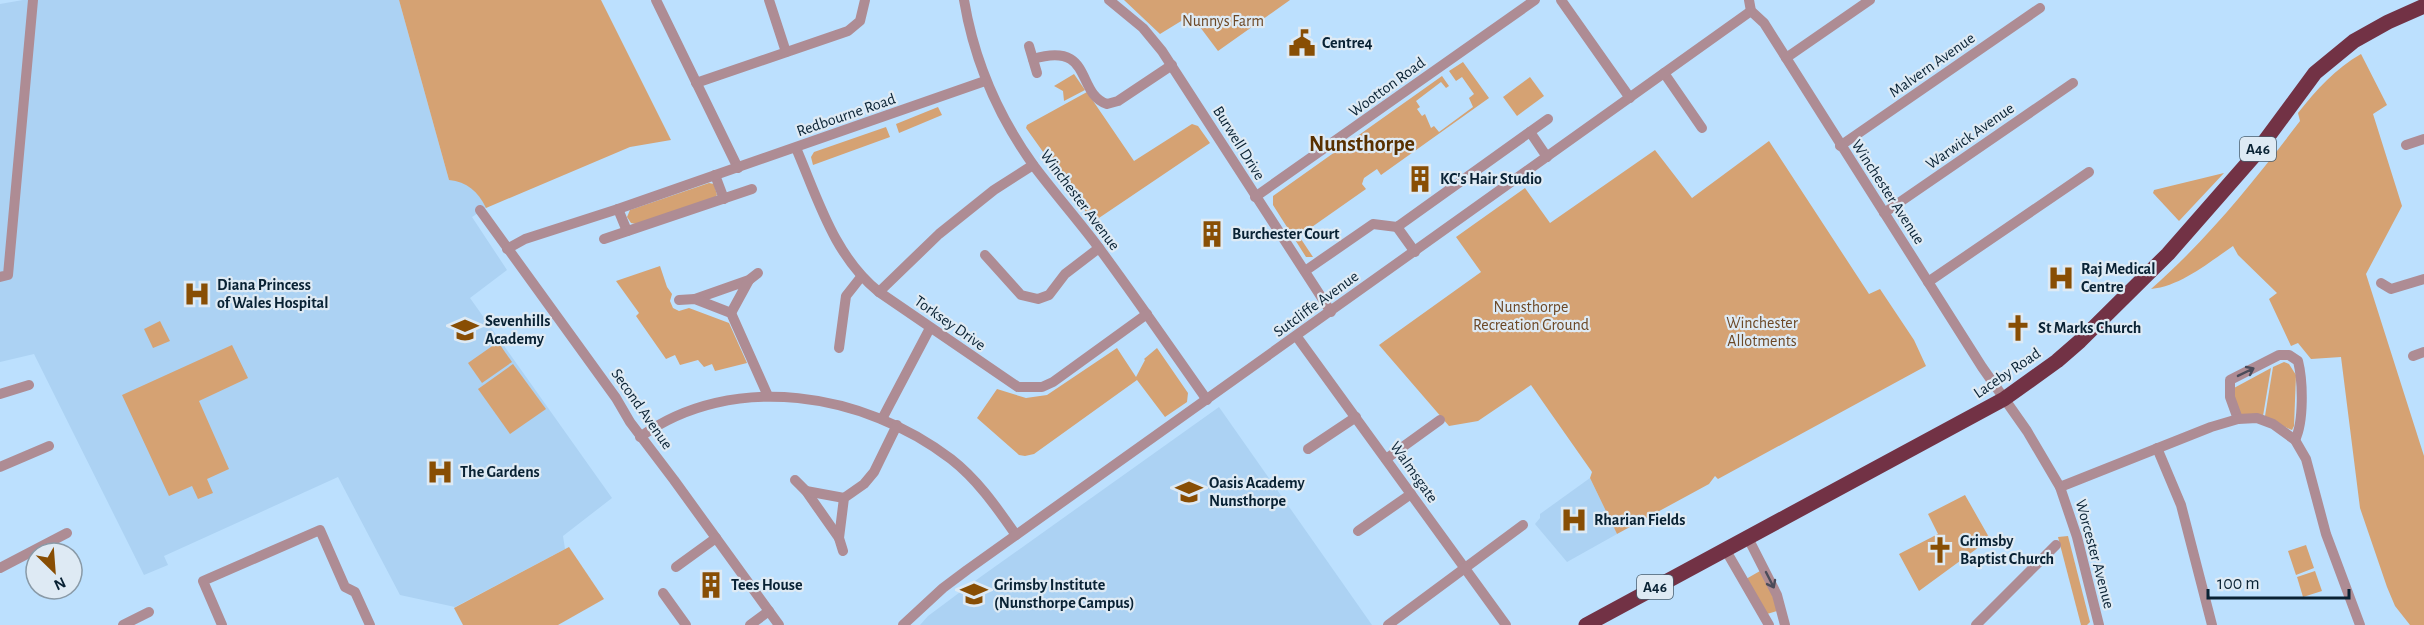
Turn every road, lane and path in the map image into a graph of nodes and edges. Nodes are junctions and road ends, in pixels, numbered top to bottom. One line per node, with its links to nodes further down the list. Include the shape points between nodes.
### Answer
1 (33, 0): 50 (street, via 8,274)
2 (656, 0): 21 (street)
3 (769, 0): 14 (street)
4 (865, 0): 14 (street, via 860,21 848,31)
5 (964, 0): 20 (street, Winchester Avenue)
6 (1109, 0): 17 (street, Burwell Drive, via 1143,28)
7 (1535, 0): 37 (street, Wootton Road)
8 (1561, 0): 23 (street)
9 (1870, 0): 15 (street)
10 (2418, 5): 69 (highway, Laceby Road / A46, via 2354,41 2315,73 2253,156 2168,254 2080,341)
11 (1750, 6): 15 (street, Winchester Avenue); 19 (street, Sutcliffe Avenue)
12 (2040, 8): 29 (street, Malvern Avenue)
13 (1029, 46): 16 (street)
14 (786, 52): 21 (street)
15 (1786, 58): 29 (street, Winchester Avenue)
16 (1033, 59): 17 (street, via 1052,55 1071,59 1097,98 1107,104 1118,101); 18 (street)
17 (1172, 65): 37 (street, Burwell Drive)
18 (1037, 73)
19 (1664, 73): 23 (street, Sutcliffe Avenue); 25 (street)
20 (985, 81): 30 (street, Redbourne Road); 32 (street, Winchester Avenue)
21 (696, 82): 33 (street)
22 (2073, 83): 41 (street, Warwick Avenue)
23 (1630, 98): 31 (street, Sutcliffe Avenue)
24 (1548, 119): 26 (street)
25 (1702, 128)
26 (1530, 132): 31 (street); 42 (street)
27 (2424, 139): 28 (street)
28 (2406, 145)
29 (1840, 146): 41 (street, Winchester Avenue)
30 (796, 148): 33 (street, Redbourne Road); 51 (street, Torksey Drive, via 834,237)
31 (1547, 157): 47 (street, Sutcliffe Avenue)
32 (1033, 165): 45 (street, Winchester Avenue); 55 (street, via 939,234)
33 (738, 168): 35 (street, Redbourne Road)
34 (2089, 172): 53 (street)
35 (715, 175): 38 (street); 39 (street, Redbourne Road)
36 (752, 189): 38 (street)
37 (1255, 197): 49 (street, Burwell Drive)
38 (724, 199): 43 (street)
39 (618, 209): 43 (street); 46 (street, Redbourne Road, via 525,239)
40 (480, 210): 46 (street, Second Avenue)
41 (1884, 213): 53 (street, Winchester Avenue)
42 (1396, 227): 47 (street); 49 (street, via 1373,224)
43 (627, 231): 44 (street)
44 (604, 239)
45 (1099, 248): 48 (street, via 1065,274 1049,295 1038,299 1021,295); 60 (street, Winchester Avenue)
46 (507, 249): 76 (street, Second Avenue)
47 (1415, 252): 58 (street, Sutcliffe Avenue)
48 (985, 255)
49 (1305, 271): 58 (street, Burwell Drive)
50 (0, 277)
51 (861, 278): 55 (street, Torksey Drive); 63 (street, via 846,296)
52 (2424, 279): 54 (street, via 2391,290)
53 (1928, 282): 69 (street, Winchester Avenue)
54 (2381, 283)
55 (879, 292): 61 (street, Torksey Drive)
56 (695, 299): 57 (street); 59 (street); 59 (street, via 753,277)
57 (679, 300)
58 (1331, 312): 62 (street, Sutcliffe Avenue)
59 (731, 313): 68 (street)
60 (1147, 314): 61 (street, Torksey Drive, via 1053,382 1031,389 1010,383); 70 (street, Winchester Avenue)
61 (930, 328): 72 (street)
62 (1297, 337): 70 (street, Sutcliffe Avenue); 71 (street, Walmsgate)
63 (839, 348)
64 (2424, 352): 65 (street)
65 (2412, 356)
66 (29, 385): 67 (street)
67 (0, 394)
68 (768, 396): 72 (street, via 832,403); 76 (street, via 704,405)
69 (2004, 399): 84 (street, Worcester Avenue); 94 (highway, Laceby Road / A46)
70 (1207, 400): 91 (street, Sutcliffe Avenue)
71 (1356, 417): 80 (street); 81 (street, Walmsgate)
72 (882, 418): 75 (street)
73 (2238, 419): 77 (street, via 2257,418); 77 (street, one-way to 77, via 2230,398 2230,380 2279,355 2289,355 2298,361 2302,377); 79 (street)
74 (1440, 420): 81 (street)
75 (897, 425): 87 (street, via 874,472); 91 (street, via 952,460 978,485)
76 (640, 436): 92 (street, Second Avenue)
77 (2295, 440): 119 (street, via 2306,459 2326,534)
78 (49, 446): 82 (street)
79 (2157, 448): 84 (street); 118 (street, via 2181,505)
80 (1308, 449)
81 (1386, 459): 86 (street, Walmsgate)
82 (0, 467)
83 (795, 480): 85 (street)
84 (2060, 486): 117 (street, Worcester Avenue)
85 (806, 491): 87 (street); 93 (street)
86 (1411, 494): 89 (street); 100 (street, Walmsgate)
87 (844, 498): 93 (street)
88 (1523, 525): 100 (street)
89 (1358, 531)
90 (67, 533): 99 (street)
91 (1016, 535): 112 (street, Sutcliffe Avenue, via 943,588)
92 (716, 538): 98 (street); 102 (street, Second Avenue)
93 (839, 538): 97 (street)
94 (1748, 538): 96 (highway, Laceby Road / A46); 104 (street, one-way to 104, via 1777,595)
95 (2056, 545): 116 (street)
96 (1725, 549): 105 (street); 115 (highway, Laceby Road / A46)
97 (843, 551)
98 (676, 567)
99 (0, 568)
100 (1465, 569): 113 (street); 114 (street, Walmsgate)
101 (663, 593): 109 (street)
102 (769, 611): 110 (street); 111 (street, Second Avenue)
103 (149, 612): 106 (street)
104 (1784, 621): 105 (street)
105 (1768, 624)
106 (123, 625)
107 (222, 625): 108 (street, via 203,581 320,530 345,587 356,592)
108 (370, 625)
109 (686, 625)
110 (750, 625)
111 (779, 625)
112 (903, 625)
113 (1388, 625)
114 (1506, 625)
115 (1586, 625)
116 (1976, 625)
117 (2099, 625)
118 (2212, 625)
119 (2360, 625)

